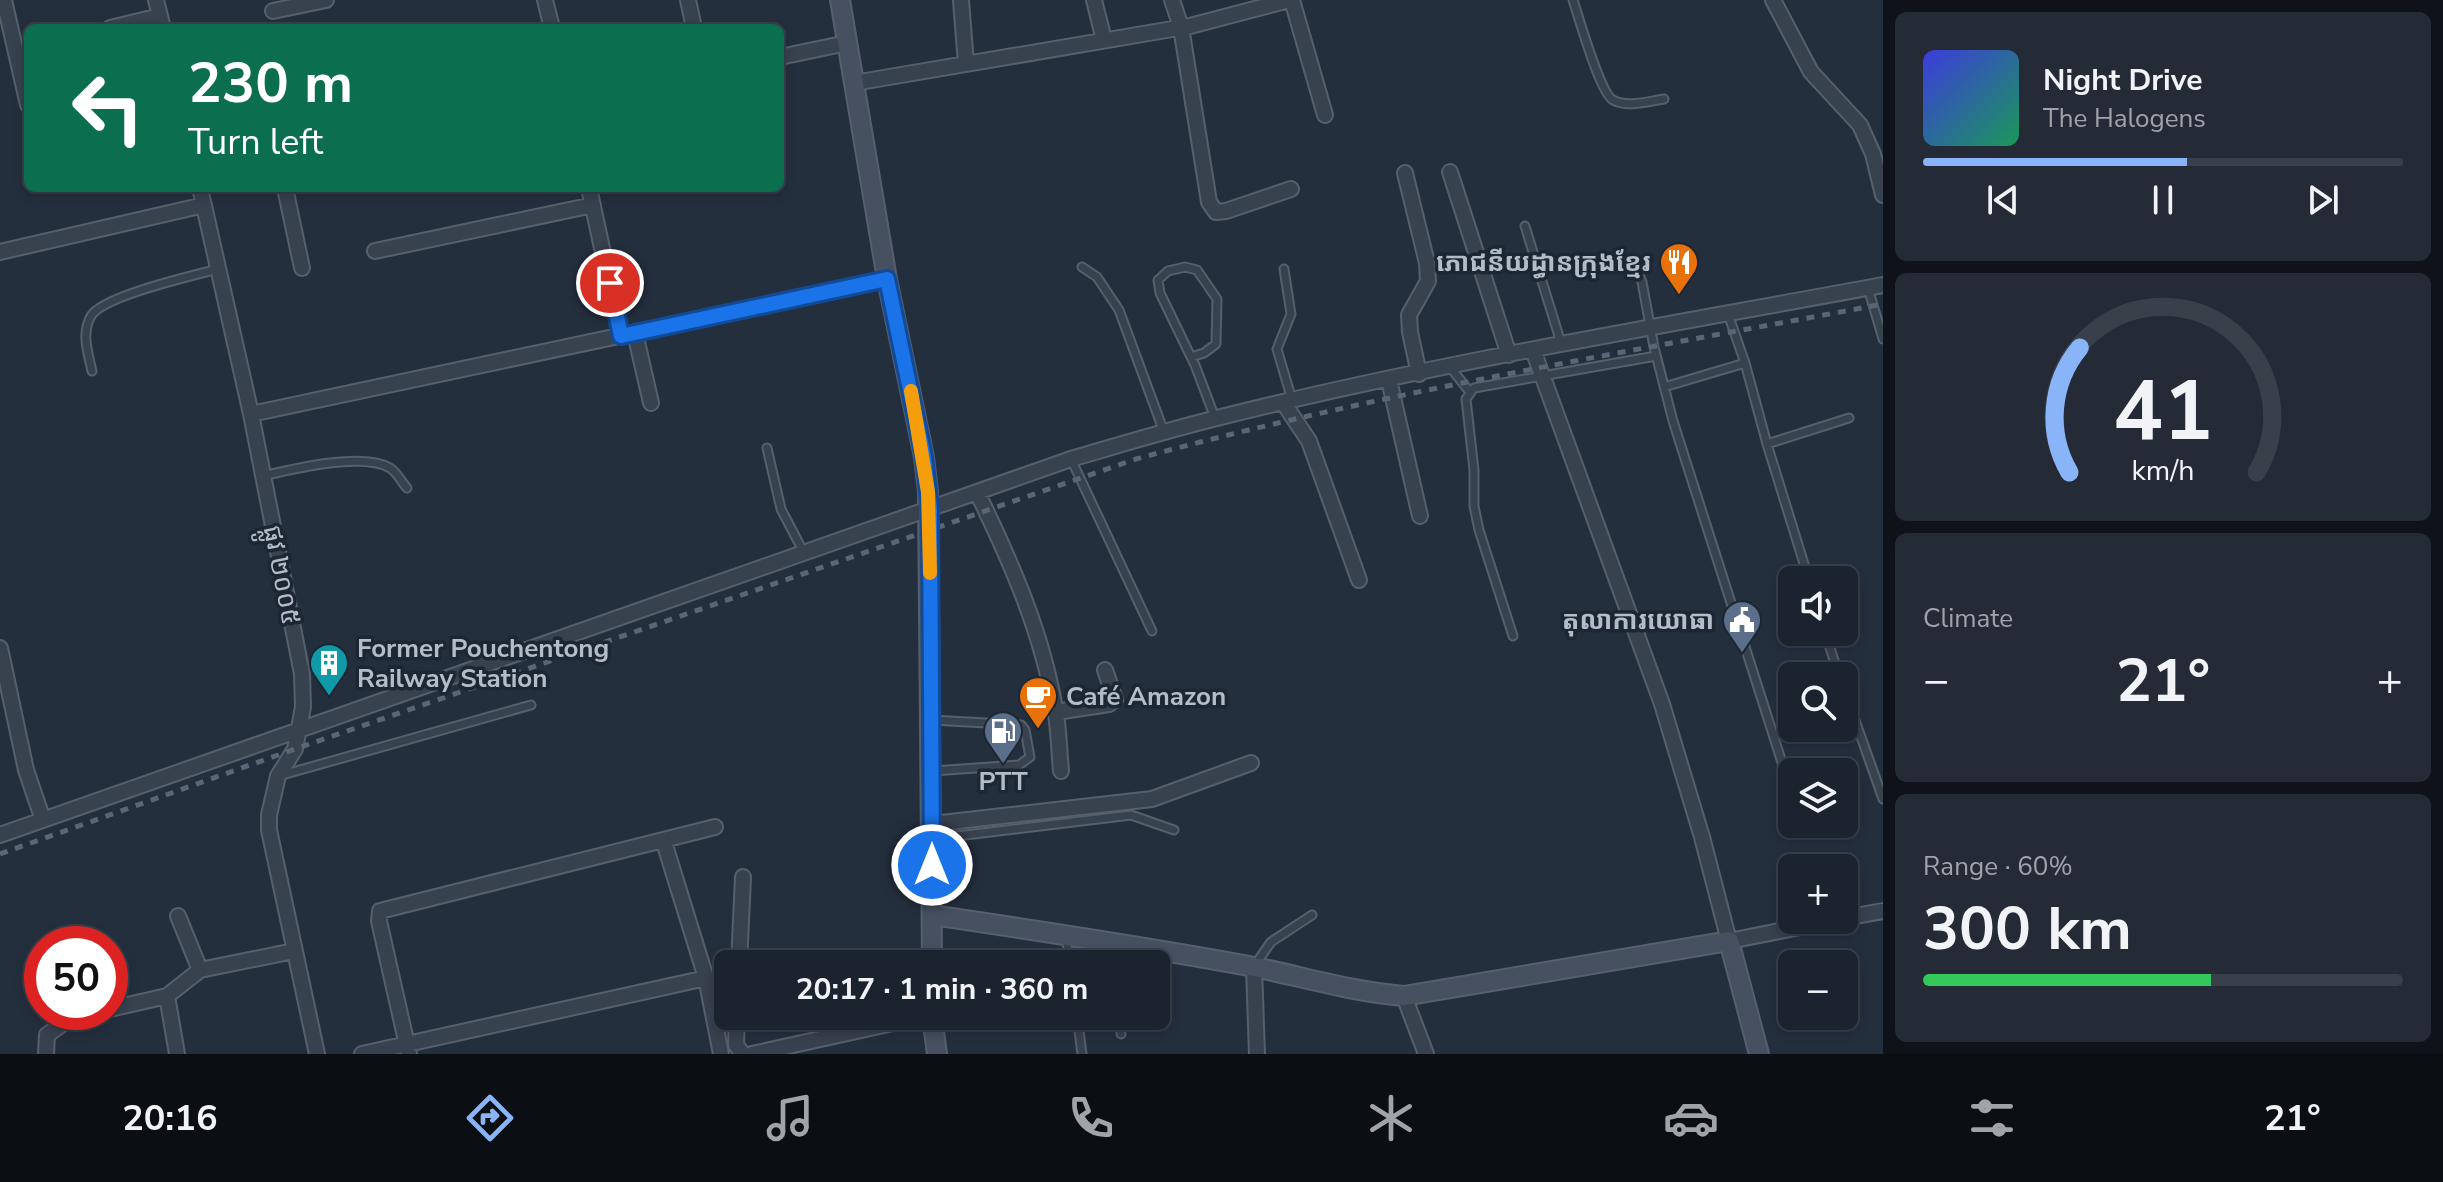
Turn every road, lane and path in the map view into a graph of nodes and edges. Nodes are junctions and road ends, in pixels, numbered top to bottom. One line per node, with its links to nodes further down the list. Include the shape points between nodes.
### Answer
1 (4, 0): 20 (street)
2 (156, 0): 14 (street)
3 (326, 0): 13 (street)
4 (545, 0): 15 (street)
5 (688, 0): 16 (street)
6 (840, 0): 19 (main road)
7 (961, 0): 22 (street)
8 (1094, 0): 18 (street)
9 (1172, 0): 17 (street)
10 (1290, 0): 17 (street); 25 (street)
11 (1573, 0): 24 (lane, via 1609,97 1627,104)
12 (1773, 0): 32 (street, via 1811,72 1860,125)
13 (273, 11)
14 (162, 22)
15 (551, 24)
16 (693, 24)
17 (1181, 27): 18 (street); 28 (street, via 1209,202 1216,212)
18 (1104, 40): 22 (street)
19 (847, 43): 21 (street); 23 (main road)
20 (22, 47)
21 (784, 56)
22 (966, 64): 23 (street)
23 (854, 83): 43 (main road)
24 (1664, 99)
25 (1325, 115)
26 (1450, 172): 51 (street)
27 (1405, 173): 57 (street, via 1427,263 1428,281 1409,315)
28 (1291, 189)
29 (201, 192): 33 (street, ផ្លូវ ២០០៥)
30 (286, 192): 40 (street)
31 (590, 192): 34 (street)
32 (1883, 195)
33 (204, 205): 37 (street); 41 (street, ផ្លូវ ២០០៥)
34 (593, 205): 36 (street); 47 (street)
35 (1525, 226): 49 (lane)
36 (375, 251)
37 (0, 252)
38 (1633, 261): 46 (lane)
39 (1082, 267): 67 (lane, via 1097,277 1119,310)
40 (302, 268)
41 (218, 269): 56 (lane, via 109,301 91,315 85,337); 64 (street, ផ្លូវ ២០០៥)
42 (1284, 269): 62 (lane, via 1291,314 1277,349)
43 (887, 279): 47 (street); 74 (main road)
44 (1875, 286): 45 (street); 48 (lane)
45 (1728, 314): 46 (street); 54 (lane)
46 (1650, 328): 49 (street); 52 (lane)
47 (628, 334): 63 (street); 64 (street)
48 (1883, 339)
49 (1562, 345): 50 (street)
50 (1533, 350): 51 (street); 58 (street)
51 (1509, 355): 55 (street)
52 (1656, 356): 58 (lane); 60 (lane)
53 (1191, 357): 53 (lane, via 1158,280 1185,267 1197,270 1217,299 1216,344); 65 (lane)
54 (1745, 363): 60 (lane); 68 (lane)
55 (1450, 367): 57 (street); 61 (lane)
56 (92, 371)
57 (1419, 374): 59 (street)
58 (1544, 375): 61 (lane); 108 (street, via 1662,704)
59 (1389, 380): 62 (street); 75 (street)
60 (1664, 387): 88 (lane)
61 (1469, 391): 80 (lane, via 1474,506)
62 (1287, 401): 65 (street); 78 (street, via 1309,441)
63 (651, 403)
64 (251, 414): 71 (street, ផ្លូវ ២០០៥)
65 (1215, 418): 67 (street)
66 (1849, 418): 68 (lane)
67 (1164, 432): 70 (street)
68 (1767, 444): 77 (lane)
69 (767, 448): 76 (lane, via 781,509)
70 (1071, 459): 73 (street); 79 (lane)
71 (263, 476): 72 (lane, via 333,462 370,463 391,469); 87 (street, ផ្លូវ ២០០៥, via 302,674)
72 (407, 488)
73 (977, 492): 74 (street); 84 (street, via 1021,587)
74 (930, 509): 76 (street); 85 (main road)
75 (1420, 516)
76 (804, 553): 87 (street)
77 (1805, 566)
78 (1359, 580)
79 (1152, 631)
80 (1513, 636)
81 (0, 648): 94 (street, via 26,770)
82 (1105, 670): 84 (street, via 1115,699)
83 (531, 705): 92 (lane)
84 (1056, 712): 91 (street)
85 (931, 720): 90 (main road); 90 (lane, via 1021,725 1030,757 1019,765)
86 (1858, 728): 93 (lane)
87 (298, 730): 92 (street, ផ្លូវ ២០០៥, via 295,749); 94 (street)
88 (1781, 758)
89 (1251, 763): 97 (street, via 1152,799)
90 (931, 771): 97 (main road)
91 (1061, 771)
92 (278, 776): 114 (street, ផ្លូវ ២០០៥, via 269,830)
93 (1883, 799)
94 (43, 820): 98 (street)
95 (715, 827): 99 (street)
96 (1174, 830): 97 (lane, via 1131,815)
97 (932, 832): 102 (main road)
98 (0, 835)
99 (664, 842): 117 (street); 128 (street, via 380,911)
100 (743, 877): 110 (street)
101 (1883, 911): 104 (street)
102 (932, 915): 107 (main road); 111 (main road)
103 (1312, 915): 115 (lane, via 1271,942)
104 (1858, 915)
105 (178, 916): 116 (street)
106 (1778, 931): 108 (street)
107 (1066, 934): 109 (main road); 112 (lane)
108 (1729, 941): 119 (main road); 140 (main road)
109 (1116, 943): 113 (lane); 115 (main road)
110 (740, 950)
111 (932, 950)
112 (1068, 950)
113 (1116, 950)
114 (294, 951): 116 (street); 131 (street, ផ្លូវ ២០០៥)
115 (1254, 967): 119 (main road); 138 (street)
116 (200, 970): 118 (street)
117 (706, 978): 128 (street); 133 (street)
118 (167, 996): 120 (street); 130 (street)
119 (1404, 996): 139 (street)
120 (128, 1005)
121 (53, 1030): 129 (street, via 47,1035)
122 (737, 1030): 134 (street, via 736,1045)
123 (861, 1030): 135 (street)
124 (934, 1030): 136 (main road)
125 (1079, 1030): 137 (lane)
126 (1121, 1030): 127 (lane)
127 (1121, 1034)
128 (407, 1048): 132 (street)
129 (46, 1054)
130 (177, 1054)
131 (317, 1054)
132 (362, 1054)
133 (721, 1054)
134 (743, 1054)
135 (752, 1054)
136 (937, 1054)
137 (1082, 1054)
138 (1257, 1054)
139 (1426, 1054)
140 (1759, 1054)

